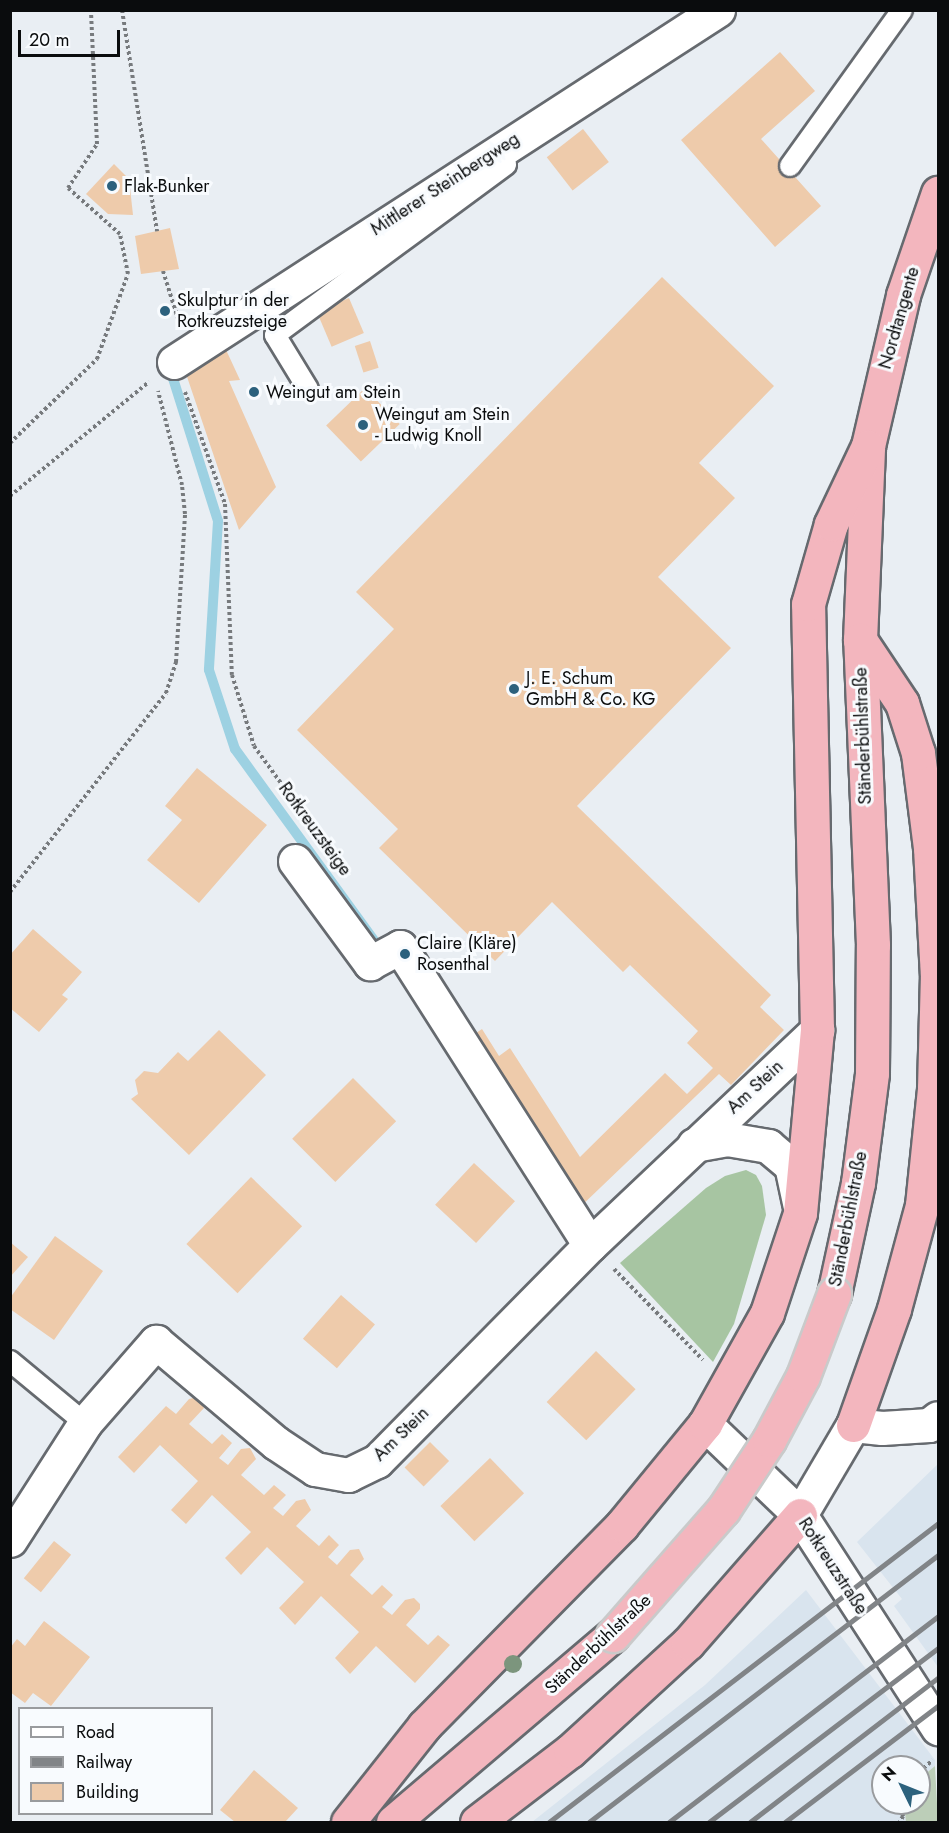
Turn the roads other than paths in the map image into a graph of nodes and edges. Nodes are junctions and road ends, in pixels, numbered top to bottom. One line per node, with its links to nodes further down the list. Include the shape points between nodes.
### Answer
1 (718, 10): 3 (street, Mittlerer Steinbergweg)
2 (902, 10): 4 (lane)
3 (562, 111): 6 (street, Mittlerer Steinbergweg); 7 (lane, via 539,141 275,335)
4 (790, 166)
5 (939, 193): 8 (highway, Nordtangente, via 903,295)
6 (172, 364)
7 (308, 389)
8 (868, 446): 9 (highway, Ständerbühlstraße); 11 (highway, via 831,524 808,604)
9 (860, 640): 19 (highway, via 902,704 918,753 930,848 937,978 934,1088 922,1205 894,1309); 24 (highway, Ständerbühlstraße, bridge, via 873,945 872,1073 858,1183 834,1294 803,1376 769,1440 717,1519 614,1635)
10 (295, 861): 14 (street, Rotkreuzsteige, via 370,963 399,947)
11 (817, 1030): 12 (street, Am Stein); 13 (highway)
12 (694, 1145): 13 (street, Am Stein, via 727,1138 768,1146 791,1165); 14 (street, Am Stein)
13 (800, 1213): 18 (highway, via 767,1313)
14 (591, 1245): 17 (street, Am Stein, via 377,1461 348,1475 315,1469 276,1443 156,1342)
15 (10, 1360): 17 (lane)
16 (939, 1418): 19 (street, via 929,1425)
17 (85, 1423): 21 (street, Am Stein)
18 (705, 1424): 20 (street, Rotkreuzstraße); 23 (highway, via 622,1525 424,1726)
19 (853, 1425): 20 (street)
20 (800, 1515): 22 (street, Rotkreuzstraße); 25 (highway, via 688,1643 570,1751)
21 (10, 1540)
22 (939, 1728)
23 (348, 1822)
24 (393, 1822)
25 (477, 1822)

